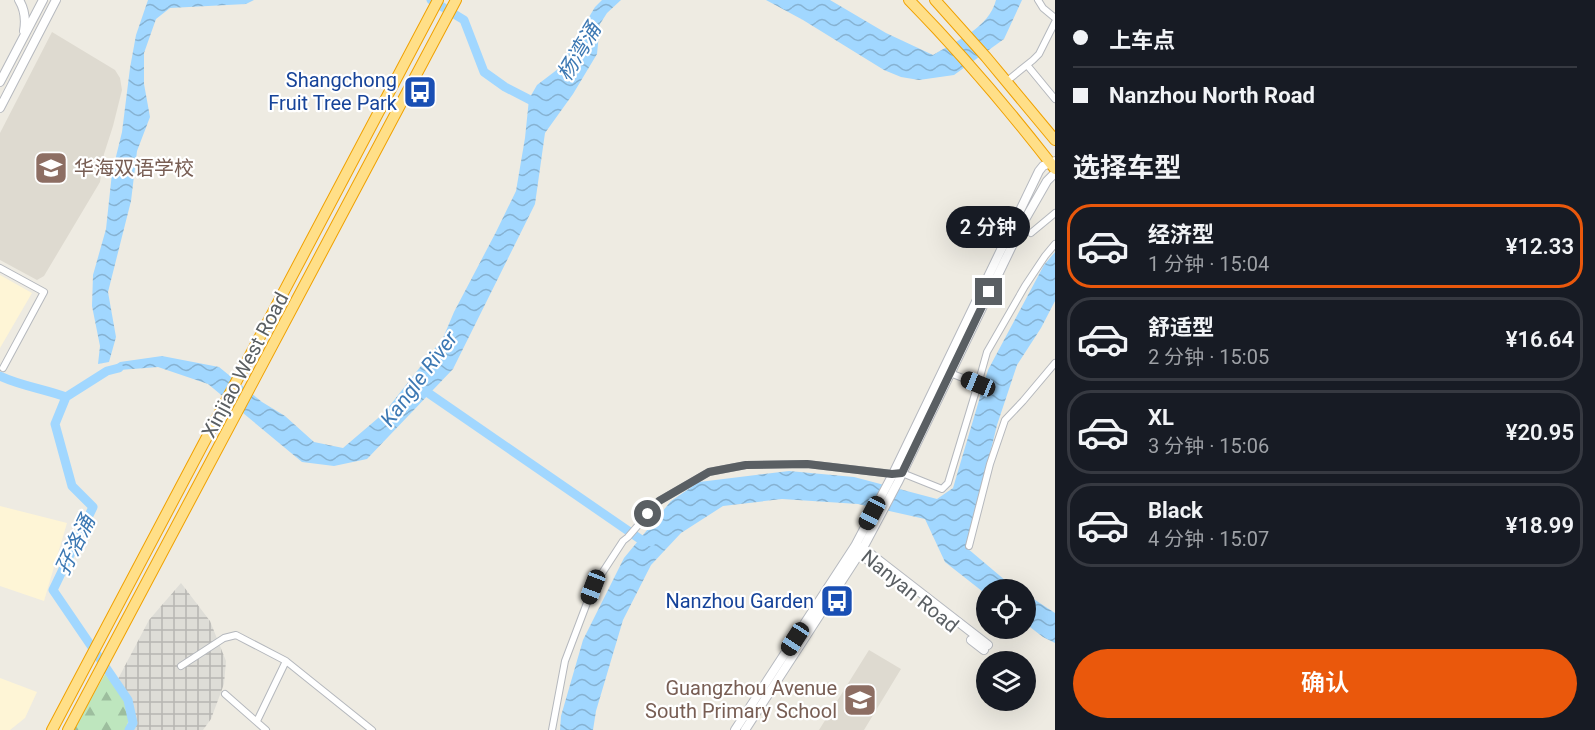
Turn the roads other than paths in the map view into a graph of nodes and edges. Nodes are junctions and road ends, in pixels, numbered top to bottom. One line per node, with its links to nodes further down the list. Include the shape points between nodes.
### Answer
1 (19, 0): 10 (main road, via 24,10)
2 (438, 0): 35 (highway, Xinjiao West Road)
3 (456, 0): 36 (highway, Xinjiao West Road)
4 (909, 0): 18 (highway)
5 (934, 0): 13 (highway)
6 (1038, 0): 9 (street)
7 (41, 1): 8 (main road); 10 (main road)
8 (55, 1): 11 (main road)
9 (1055, 20): 12 (street, via 1039,54)
10 (24, 38): 11 (main road); 14 (main road)
11 (34, 44): 16 (main road)
12 (1027, 65): 13 (street); 15 (street)
13 (1007, 81): 17 (highway)
14 (0, 82)
15 (1055, 99)
16 (0, 108)
17 (1055, 140)
18 (1054, 167): 25 (main road); 27 (main road, via 1039,171 1029,190)
19 (1055, 213): 20 (street)
20 (1030, 233)
21 (1055, 244): 26 (street, via 1025,286 987,352)
22 (0, 268): 24 (street, via 44,292)
23 (1055, 363): 28 (street, via 1005,420)
24 (3, 368)
25 (950, 373): 26 (street); 27 (main road)
26 (978, 384): 27 (street, via 948,483 942,489)
27 (895, 477): 29 (main road); 39 (street, via 807,464 746,465 709,472 659,501 623,541 593,587 565,661)
28 (969, 546)
29 (859, 549): 30 (main road, Nanyan Road); 40 (main road); 41 (main road)
30 (986, 648)
31 (286, 661): 32 (street, via 236,635 224,638); 34 (street); 38 (street)
32 (181, 666)
33 (225, 694): 34 (street)
34 (256, 721): 37 (street)
35 (52, 730)
36 (68, 730)
37 (266, 730)
38 (372, 730)
39 (552, 730)
40 (735, 730)
41 (745, 730)

